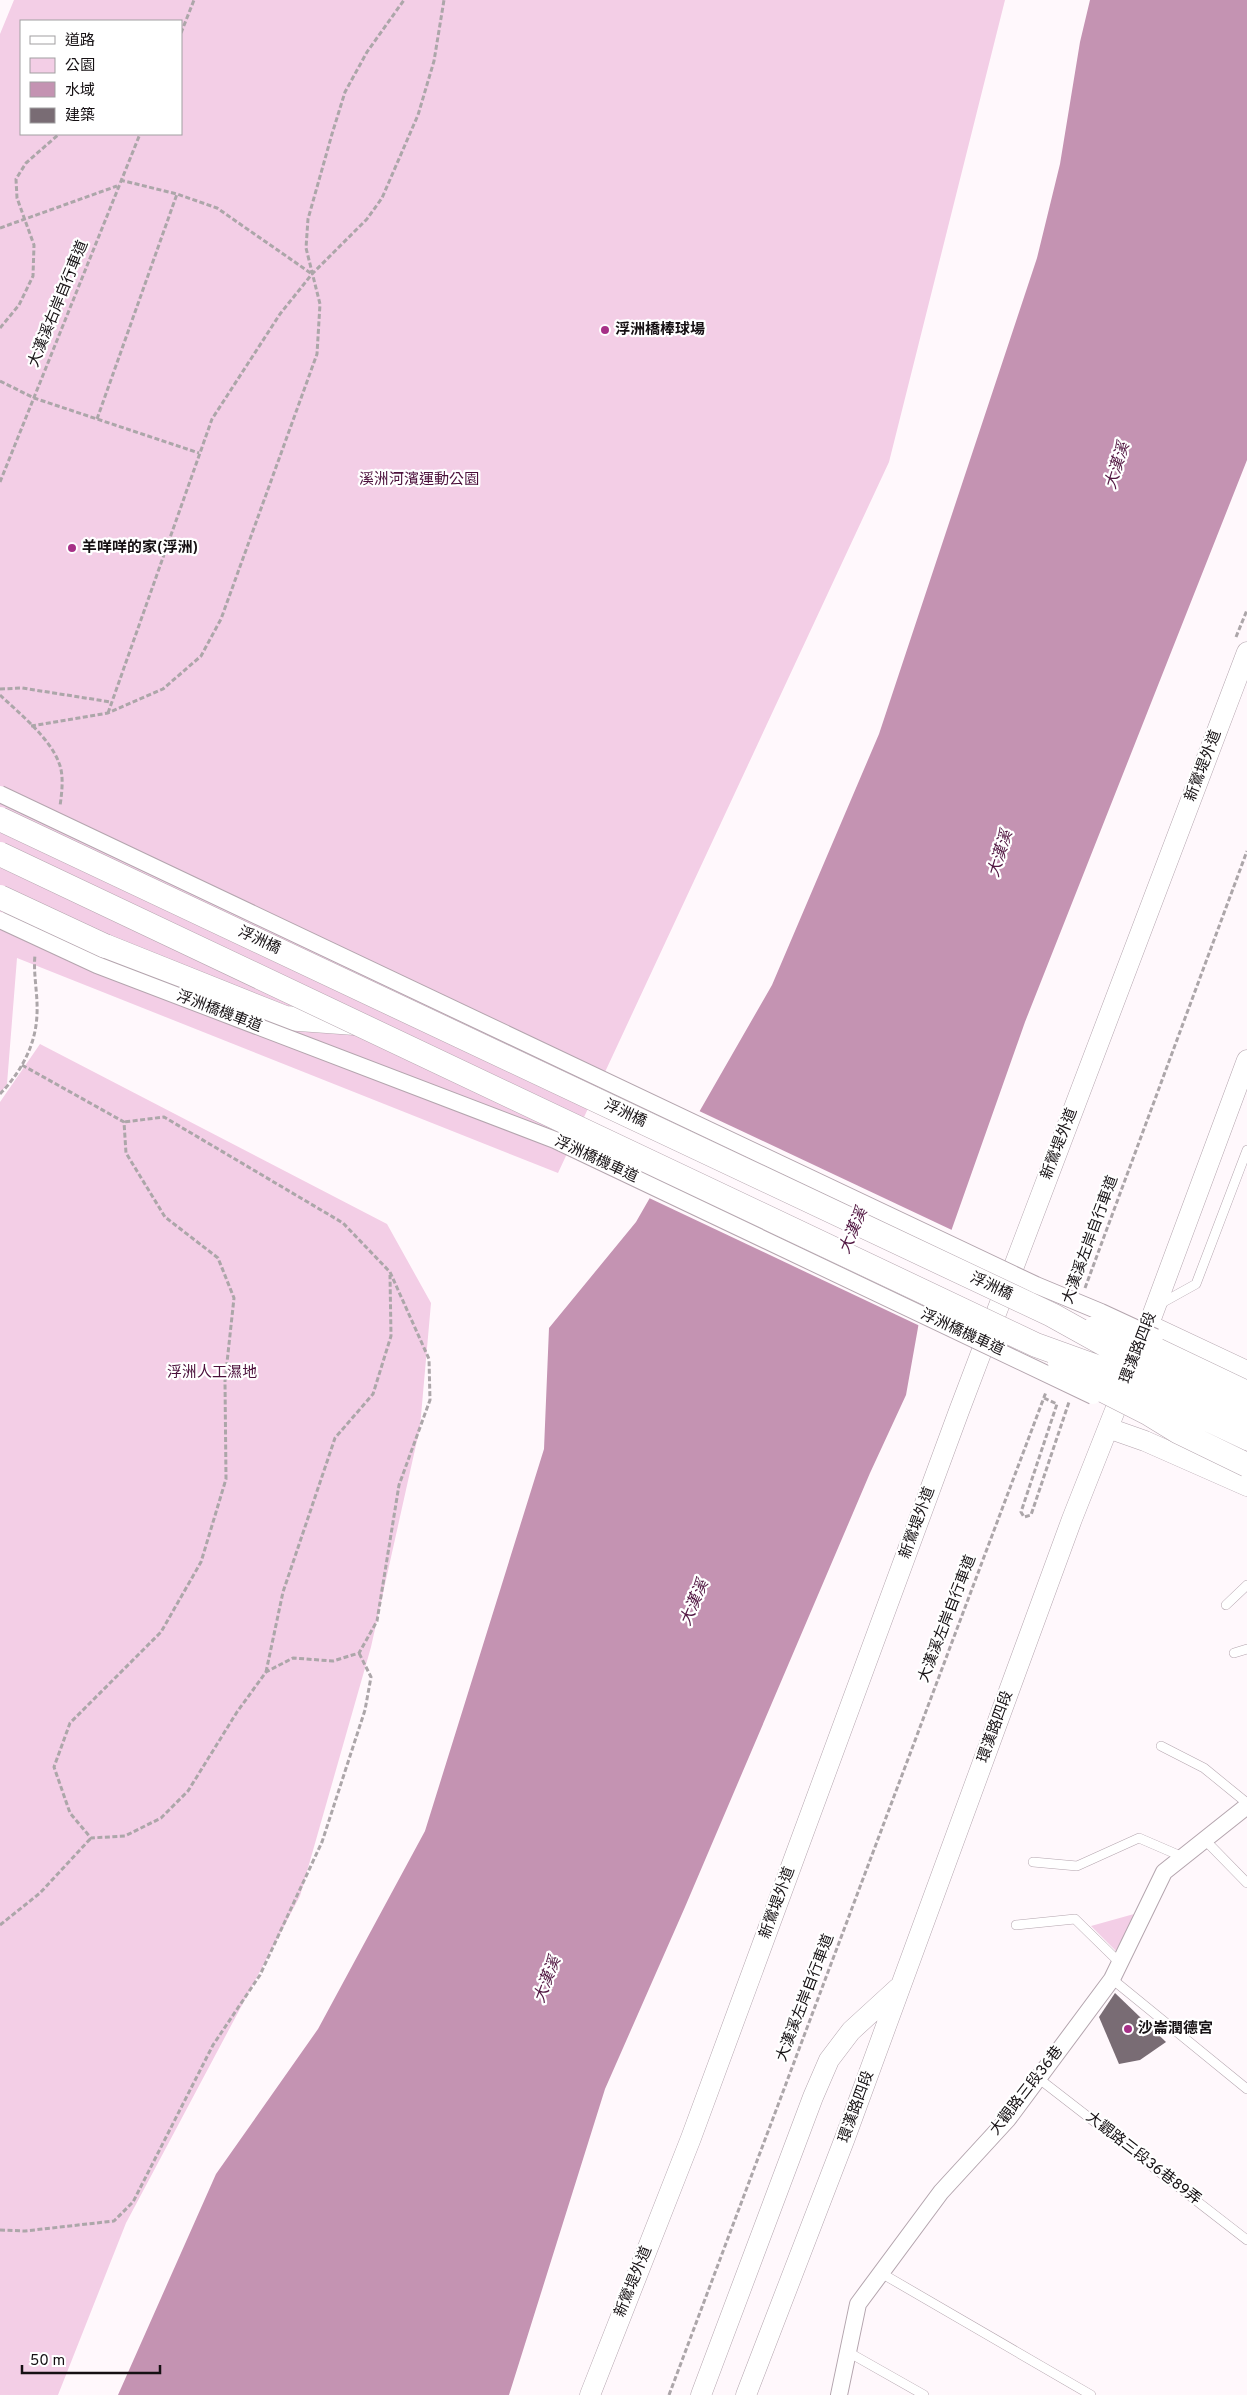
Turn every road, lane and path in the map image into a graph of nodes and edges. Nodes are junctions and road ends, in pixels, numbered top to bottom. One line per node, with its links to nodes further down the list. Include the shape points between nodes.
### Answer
1 (194, 0): 4 (path)
2 (404, 0): 12 (path, via 367,52 346,92 308,218 306,248)
3 (444, 0): 12 (path, via 434,61 418,115 382,198 367,219)
4 (182, 30)
5 (57, 135): 10 (path, via 26,164 16,179 17,198)
6 (140, 135): 7 (path, 大漢溪右岸自行車道)
7 (120, 180): 8 (path, 大漢溪右岸自行車道); 9 (path)
8 (118, 186): 10 (path); 15 (path, 大漢溪右岸自行車道)
9 (177, 194): 12 (path, via 217,208); 16 (path)
10 (25, 219): 11 (path); 13 (path, via 34,245 32,276 20,305)
11 (0, 228)
12 (312, 274): 17 (path, via 280,314 217,411); 22 (path, via 320,304 317,354 221,619 201,656 163,689)
13 (0, 328)
14 (0, 381): 15 (path)
15 (34, 398): 16 (path); 18 (path, 大漢溪右岸自行車道)
16 (96, 419): 17 (path)
17 (200, 453): 21 (path)
18 (0, 482)
19 (1247, 652): 79 (street, 新鶯堤外道, via 956,1420 691,2138)
20 (0, 690): 21 (path, via 22,688)
21 (111, 702): 22 (path)
22 (108, 713): 23 (path)
23 (31, 726)
24 (0, 794): 43 (street, bridge)
25 (0, 819): 39 (main road, 浮洲橋, bridge)
26 (1247, 850): 38 (path, 大漢溪左岸自行車道)
27 (0, 854): 32 (main road, bridge)
28 (0, 897): 32 (main road, bridge, via 106,946 285,1018)
29 (0, 908): 31 (street, bridge)
30 (0, 920): 31 (street, 浮洲橋機車道, bridge, via 97,965)
31 (193, 1000): 50 (street, 浮洲橋機車道, bridge, via 555,1140 1145,1421)
32 (357, 1024): 41 (main road, bridge)
33 (1247, 1060): 40 (street, 環漢路四段)
34 (22, 1064): 35 (path)
35 (124, 1122): 37 (path, via 164,1117 343,1223); 63 (path, via 126,1153 166,1217 218,1258 234,1298 225,1381 226,1479 201,1562 161,1632 70,1723 54,1767 70,1813)
36 (1247, 1150): 40 (lane, via 1196,1284)
37 (390, 1272): 58 (path, via 429,1359 430,1400 399,1485 377,1621); 60 (path, via 391,1336 373,1394 335,1438 282,1592)
38 (1082, 1296)
39 (1052, 1316): 45 (main road, bridge, via 1140,1342); 48 (main road, 浮洲橋, bridge, via 1133,1360)
40 (1152, 1316): 42 (street); 49 (street, 環漢路四段)
41 (1036, 1346): 50 (main road, bridge, via 1089,1383); 51 (main road, bridge, via 1097,1368)
42 (1247, 1371)
43 (1247, 1382)
44 (1046, 1390): 47 (path, 大漢溪左岸自行車道)
45 (1247, 1393)
46 (1071, 1394): 47 (path, via 1030,1515 1024,1518 1021,1512 1057,1404)
47 (1044, 1398): 80 (path, 大漢溪左岸自行車道)
48 (1247, 1414)
49 (1108, 1428): 54 (street); 72 (street, 環漢路四段)
50 (1178, 1432): 53 (main road, bridge)
51 (1247, 1438)
52 (1247, 1448): 54 (street, via 1237,1478)
53 (1247, 1466)
54 (1247, 1486)
55 (1247, 1584): 56 (lane)
56 (1226, 1605)
57 (1247, 1648): 59 (lane)
58 (359, 1653): 60 (path, via 333,1661 293,1658); 75 (path, via 371,1677 365,1710 322,1842 260,1975 213,2045 133,2202 114,2221 25,2231)
59 (1234, 1653)
60 (266, 1672): 63 (path, via 237,1712 188,1792 161,1818 125,1836)
61 (1161, 1746): 62 (lane, via 1204,1768)
62 (1247, 1804): 64 (street, 大觀路三段36巷)
63 (91, 1838): 68 (path, via 40,1893)
64 (1204, 1840): 65 (street, 大觀路三段36巷); 67 (lane)
65 (1183, 1857): 66 (lane, via 1139,1838 1077,1866); 70 (street, 大觀路三段36巷, via 1164,1872)
66 (1033, 1862)
67 (1247, 1883)
68 (0, 1925)
69 (1016, 1925): 70 (lane, via 1075,1919)
70 (1120, 1963): 71 (street, 大觀路三段36巷)
71 (1112, 1978): 73 (street, 大觀路三段36巷); 74 (lane)
72 (902, 1985): 81 (street, via 851,2031 828,2060); 82 (street, 環漢路四段)
73 (1038, 2078): 76 (lane, 大觀路三段36巷89弄); 77 (street, 大觀路三段36巷, via 1008,2119 941,2192)
74 (1247, 2089)
75 (0, 2230)
76 (1247, 2240)
77 (881, 2273): 78 (street, 大觀路三段36巷, via 858,2304); 85 (lane)
78 (848, 2352): 83 (street, 大觀路三段36巷); 84 (lane)
79 (590, 2395)
80 (669, 2395)
81 (701, 2395)
82 (746, 2395)
83 (839, 2395)
84 (924, 2395)
85 (1091, 2395)

